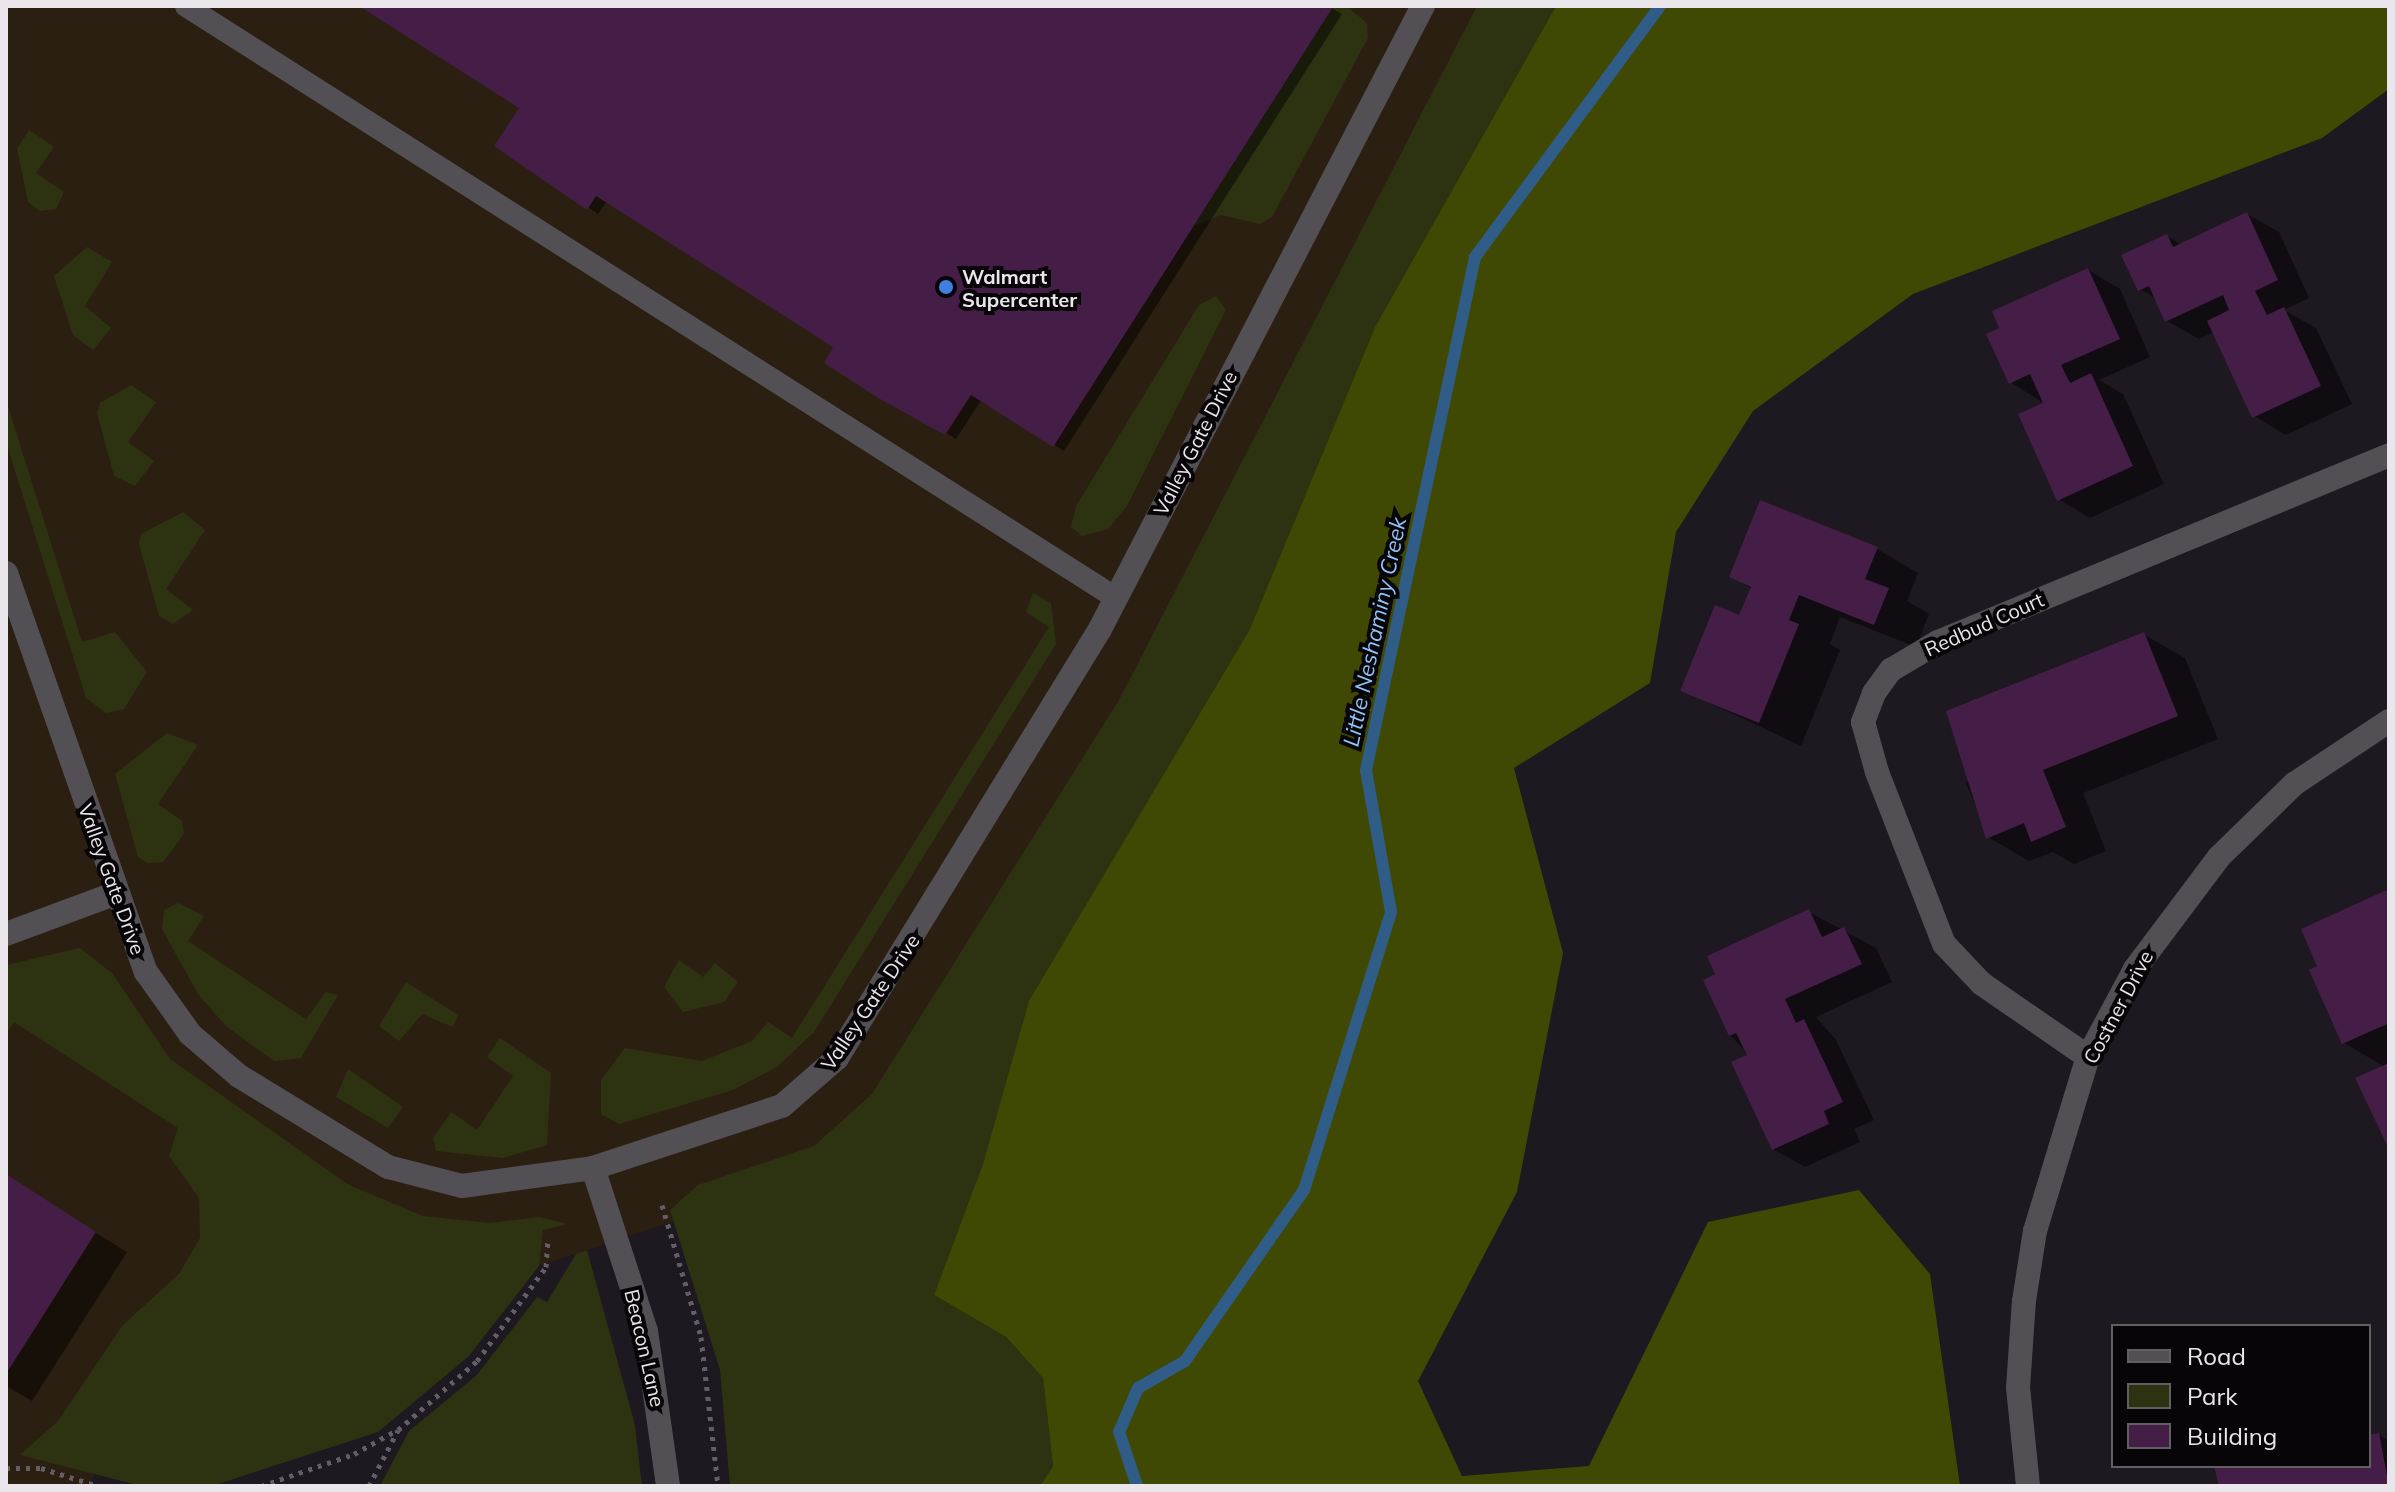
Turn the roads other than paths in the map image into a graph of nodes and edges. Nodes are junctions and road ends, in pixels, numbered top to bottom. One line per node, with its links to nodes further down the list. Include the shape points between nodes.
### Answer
1 (186, 6): 5 (lane)
2 (1423, 6): 5 (street, Valley Gate Drive)
3 (2389, 455): 9 (street, Redbud Court, via 1938,642 1891,670 1874,693 1863,722 1873,759 1944,944 1982,984)
4 (6, 573): 7 (street, Valley Gate Drive)
5 (1116, 598): 10 (street, Valley Gate Drive, via 905,953 815,1082 769,1112)
6 (2389, 721): 9 (street, Costner Drive, via 2294,784 2219,857 2135,969)
7 (114, 894): 8 (street); 10 (street, Valley Gate Drive, via 146,972 190,1034 239,1076 340,1140 388,1167 462,1186)
8 (6, 934)
9 (2088, 1057): 12 (street, Costner Drive, via 2035,1231 2024,1301 2018,1388)
10 (593, 1168): 11 (street, Beacon Lane, via 646,1331)
11 (668, 1486)
12 (2028, 1486)

